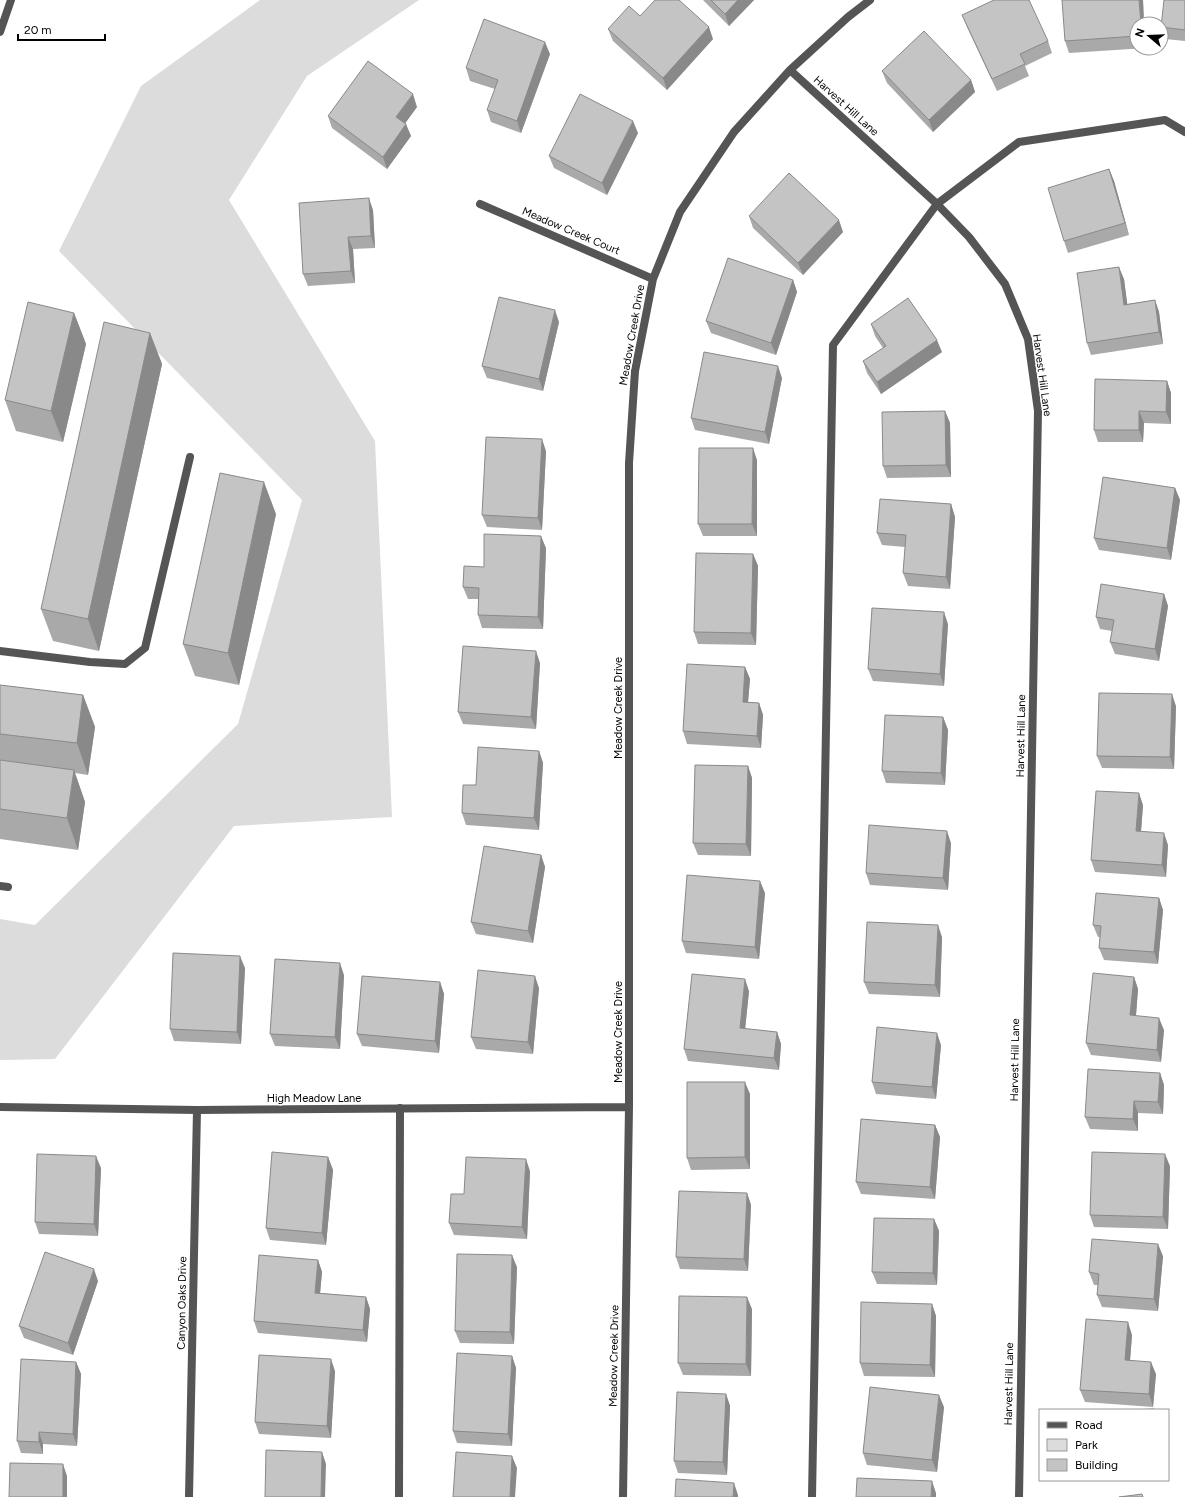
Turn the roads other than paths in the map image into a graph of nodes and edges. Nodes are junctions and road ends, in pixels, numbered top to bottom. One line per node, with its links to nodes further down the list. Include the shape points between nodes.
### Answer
1 (11, 0): 3 (street)
2 (870, 0): 4 (street, Meadow Creek Drive)
3 (0, 32)
4 (790, 70): 7 (street, Harvest Hill Lane); 8 (street, Meadow Creek Drive, via 734,132 680,212)
5 (1185, 132): 7 (street, via 1165,120 1019,142)
6 (480, 204): 8 (street, Meadow Creek Court)
7 (937, 204): 18 (street, via 833,346); 19 (street, Harvest Hill Lane, via 969,237 1005,284 1028,339 1038,411)
8 (653, 279): 12 (street, Meadow Creek Drive, via 635,371 629,463)
9 (190, 457): 10 (street, via 145,648 125,664)
10 (0, 651)
11 (0, 1107): 14 (street, High Meadow Lane)
12 (629, 1107): 13 (street, High Meadow Lane); 17 (street, Meadow Creek Drive)
13 (400, 1108): 14 (street, High Meadow Lane); 16 (street)
14 (197, 1110): 15 (street, Canyon Oaks Drive)
15 (189, 1497)
16 (399, 1497)
17 (623, 1497)
18 (812, 1497)
19 (1019, 1497)

